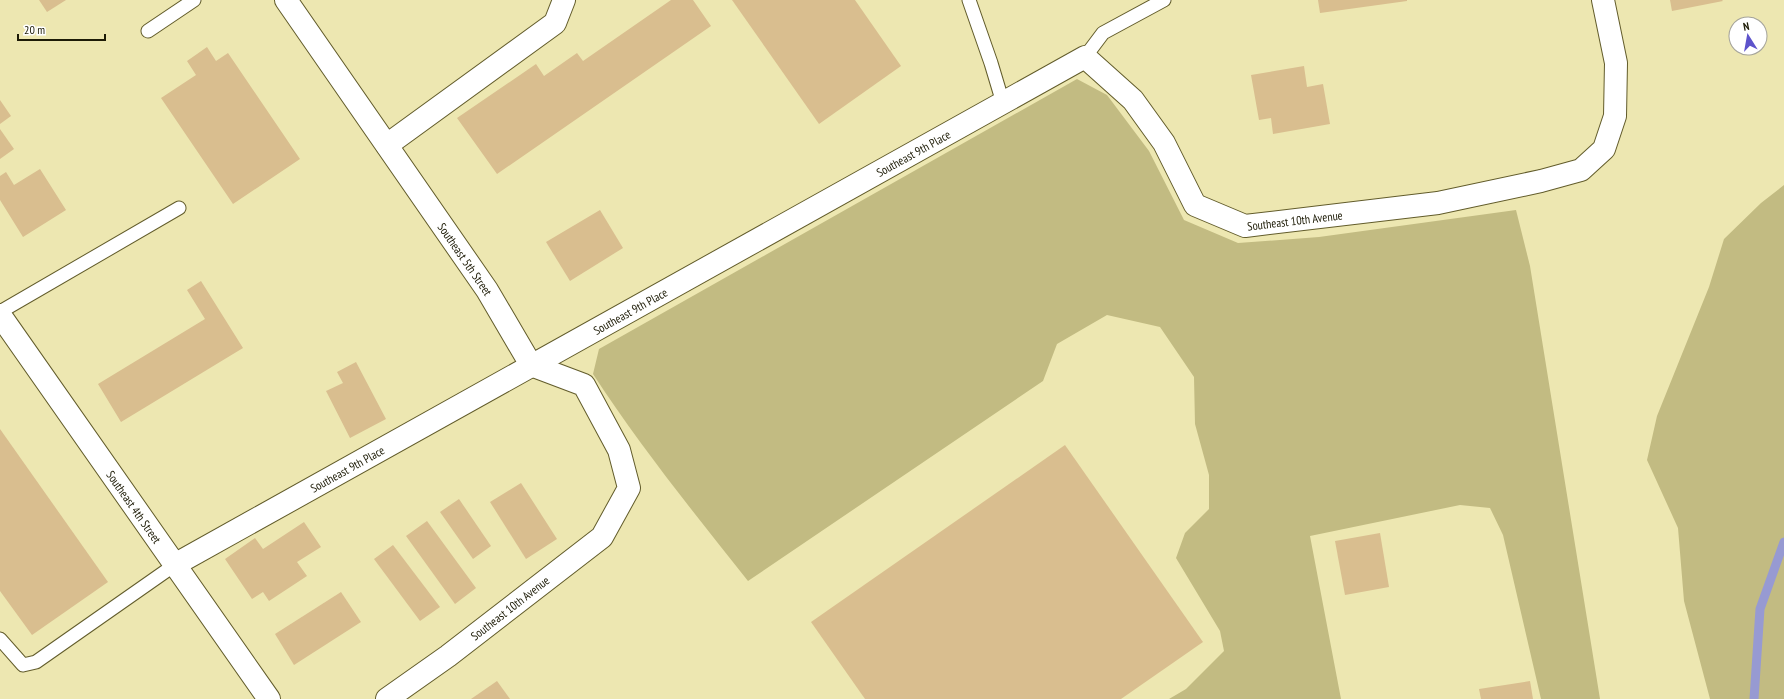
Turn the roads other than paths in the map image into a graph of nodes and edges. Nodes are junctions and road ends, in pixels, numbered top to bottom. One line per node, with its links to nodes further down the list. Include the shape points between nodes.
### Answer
1 (194, 0): 7 (lane)
2 (286, 0): 10 (street, Southeast 5th Street)
3 (564, 0): 10 (street, via 555,23)
4 (969, 0): 9 (lane)
5 (1164, 0): 8 (lane, via 1103,32)
6 (1603, 0): 8 (street, Southeast 10th Avenue, via 1616,63 1614,116 1604,149 1581,170 1438,203 1245,226 1195,205 1164,144 1133,100)
7 (148, 31)
8 (1084, 57): 9 (street, Southeast 9th Place)
9 (1003, 102): 14 (street, Southeast 9th Place)
10 (387, 145): 14 (street, Southeast 5th Street, via 487,290)
11 (178, 208): 12 (lane)
12 (0, 312)
13 (0, 315): 15 (street, Southeast 4th Street)
14 (531, 365): 15 (street, Southeast 9th Place); 18 (street, Southeast 10th Avenue, via 584,385 619,450 629,488 602,537 448,656)
15 (176, 564): 16 (lane, via 36,662 23,665); 17 (street, Southeast 4th Street)
16 (0, 639)
17 (269, 699)
18 (387, 699)

